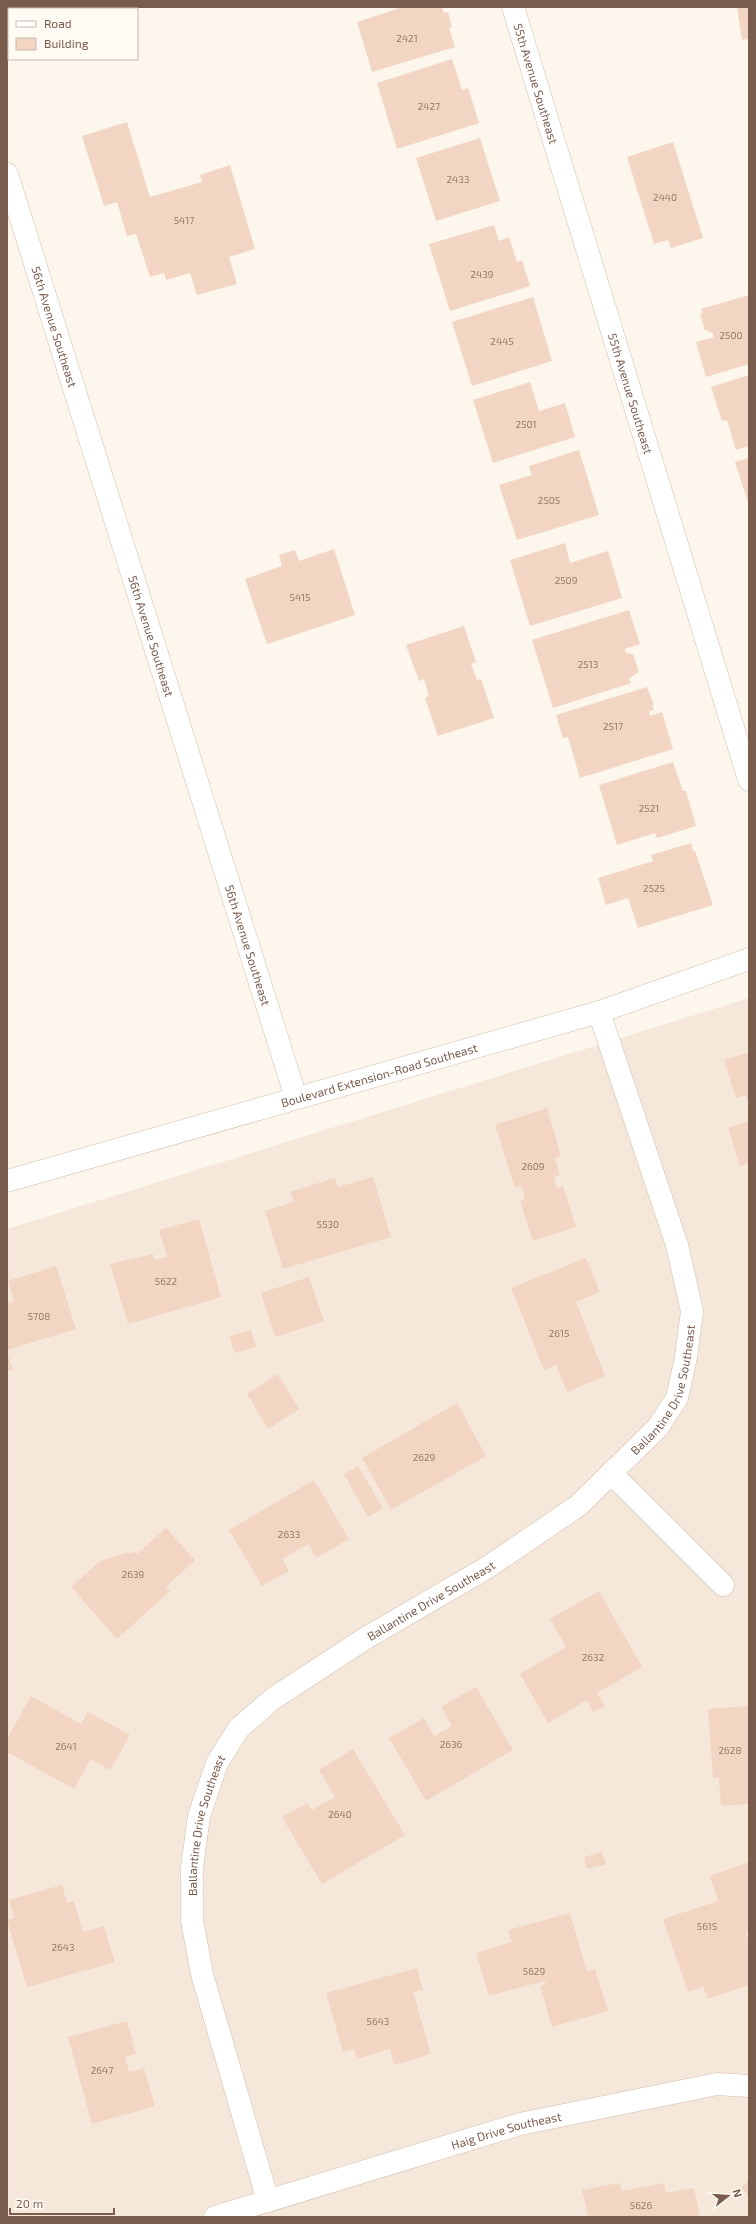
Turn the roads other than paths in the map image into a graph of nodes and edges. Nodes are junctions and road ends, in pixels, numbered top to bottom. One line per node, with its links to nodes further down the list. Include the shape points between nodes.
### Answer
1 (513, 7): 3 (street, 55th Avenue Southeast)
2 (7, 174): 6 (street, 56th Avenue Southeast)
3 (749, 780)
4 (749, 959): 5 (street, Boulevard Extension-Road Southeast)
5 (598, 1012): 6 (street, Boulevard Extension-Road Southeast); 8 (street, Ballantine Drive Southeast, via 677,1245 692,1311 677,1398 658,1427)
6 (296, 1098): 7 (street, Boulevard Extension-Road Southeast)
7 (7, 1181)
8 (611, 1473): 9 (street); 11 (street, Ballantine Drive Southeast, via 579,1505 494,1563 366,1638 274,1698 239,1728 217,1763 199,1816 192,1868 192,1920 202,1974)
9 (723, 1585)
10 (749, 2086): 11 (street, Haig Drive Southeast, via 717,2084 520,2124)
11 (268, 2201): 12 (street, Haig Drive Southeast)
12 (215, 2217)

